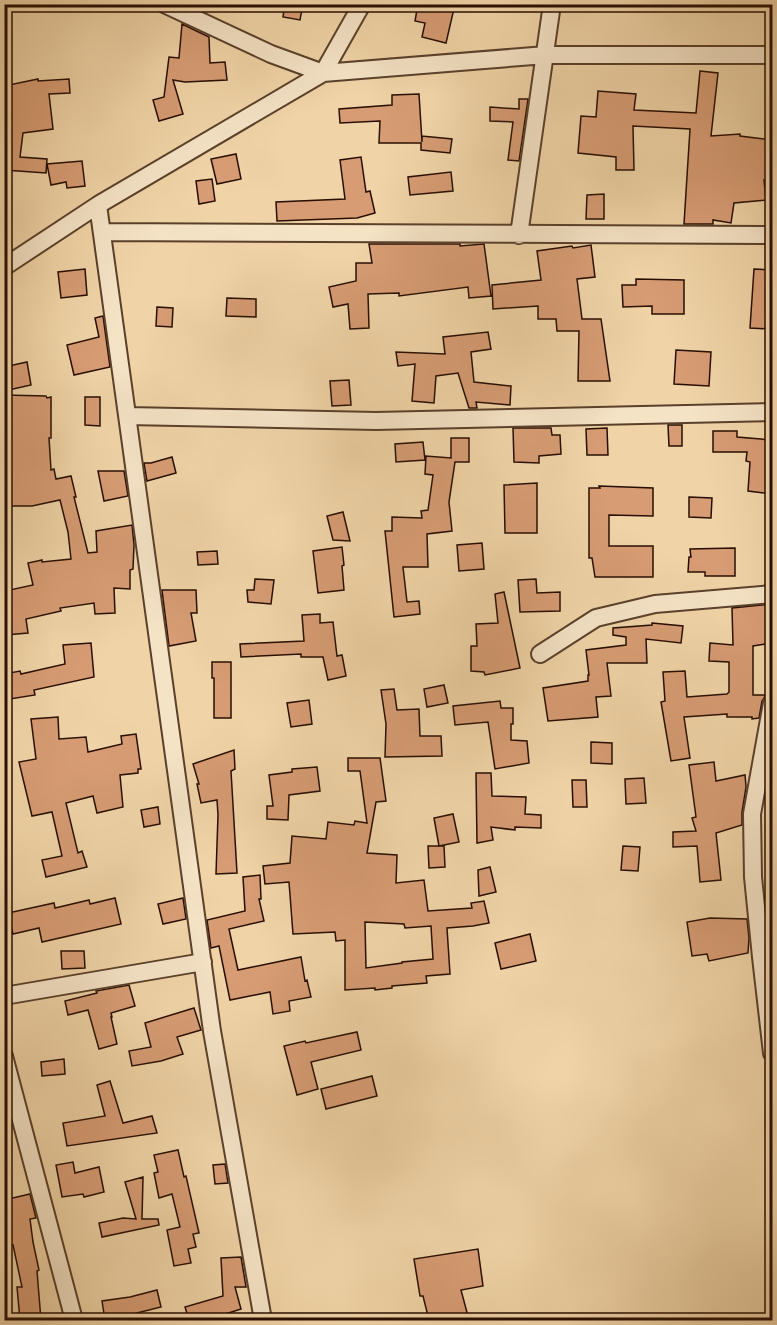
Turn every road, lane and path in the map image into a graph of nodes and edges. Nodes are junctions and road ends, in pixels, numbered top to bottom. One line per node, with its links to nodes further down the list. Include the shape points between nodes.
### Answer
1 (164, 4): 6 (street, via 271,54)
2 (362, 4): 6 (street)
3 (552, 4): 4 (street)
4 (546, 55): 5 (street); 6 (street); 9 (street)
5 (772, 55)
6 (323, 73): 7 (street)
7 (98, 205): 8 (street); 11 (street)
8 (102, 232): 9 (street); 13 (street)
9 (519, 235): 10 (street)
10 (772, 235)
11 (7, 264)
12 (772, 412): 13 (street, via 376,420)
13 (127, 416): 17 (street)
14 (772, 594): 15 (street, via 655,604 596,618)
15 (540, 654)
16 (772, 703): 19 (street, via 752,814 753,877)
17 (203, 962): 18 (street); 22 (street)
18 (4, 996)
19 (772, 1053)
20 (4, 1056): 21 (street)
21 (74, 1320)
22 (263, 1320)

